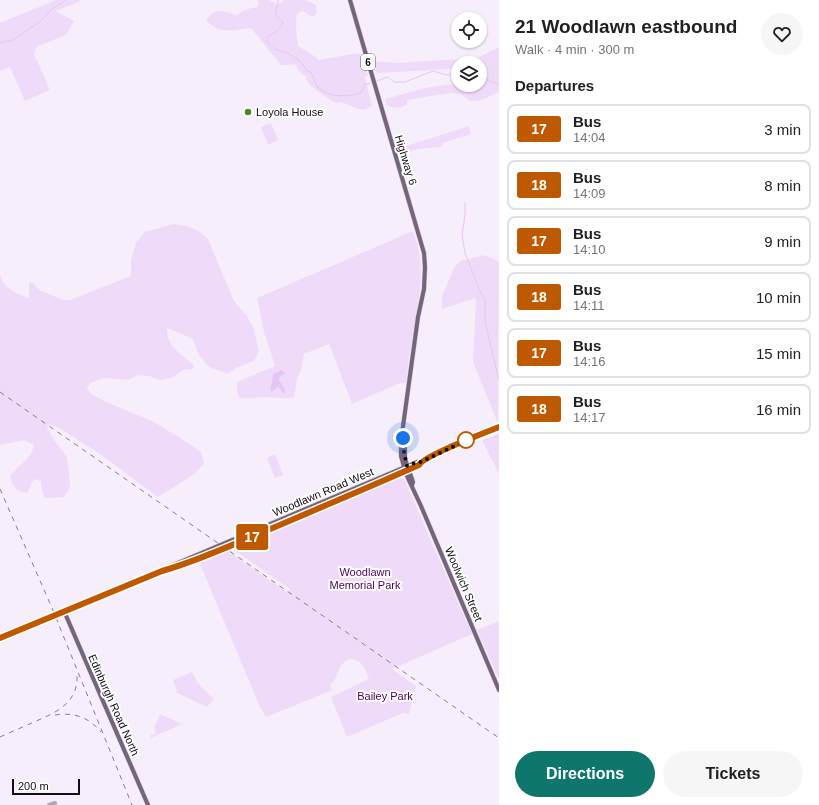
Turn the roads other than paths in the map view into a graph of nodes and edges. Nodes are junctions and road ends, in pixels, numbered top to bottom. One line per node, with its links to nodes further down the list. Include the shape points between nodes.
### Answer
1 (350, 0): 2 (main road, Highway 6 / 6, via 424,253 424,289)
2 (417, 328): 4 (main road, Woolwich Street / 6, via 401,452)
3 (499, 427): 4 (main road, Woodlawn Road West)
4 (406, 469): 5 (main road, Woodlawn Road West); 7 (main road, Woolwich Street)
5 (64, 611): 6 (main road, Woodlawn Road West); 10 (main road, Edinburgh Road North)
6 (0, 638)
7 (499, 690)
8 (54, 803): 9 (street)
9 (49, 805)
10 (148, 805)

